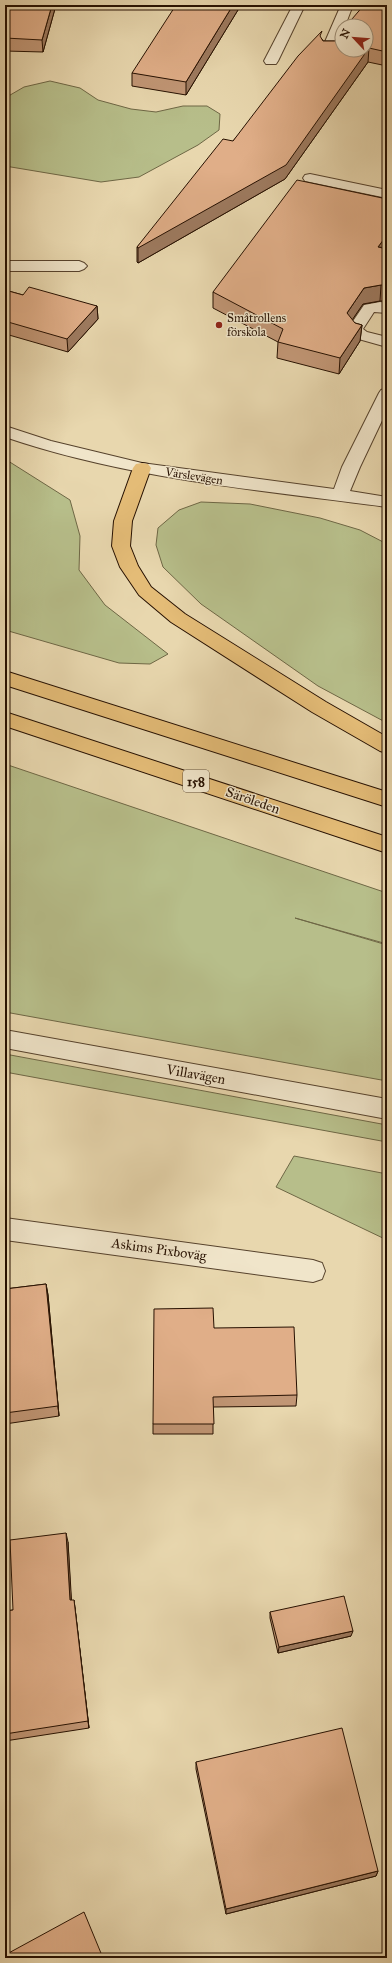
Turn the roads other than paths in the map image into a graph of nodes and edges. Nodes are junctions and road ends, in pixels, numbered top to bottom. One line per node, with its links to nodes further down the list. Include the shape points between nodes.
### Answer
1 (299, 5): 4 (street)
2 (347, 5): 3 (street)
3 (328, 51)
4 (271, 61)
5 (310, 178): 6 (street)
6 (387, 194)
7 (5, 266): 8 (street)
8 (79, 266)
9 (387, 308): 10 (street, via 369,308 355,330 361,336)
10 (387, 342)
11 (387, 394): 14 (street)
12 (5, 431): 13 (street, Värslevägen, via 46,445)
13 (142, 468): 14 (street, Värslevägen); 18 (main road, via 123,521 121,546 129,567 145,591 178,618 319,707)
14 (340, 495): 15 (street, Värslevägen)
15 (387, 502)
16 (5, 678): 19 (main road)
17 (5, 718): 20 (main road, Säröleden / 158)
18 (387, 746)
19 (387, 800)
20 (387, 845)
21 (5, 1039): 22 (street, Villavägen)
22 (387, 1109)
23 (5, 1229): 24 (street, Askims Pixboväg)
24 (313, 1271)

